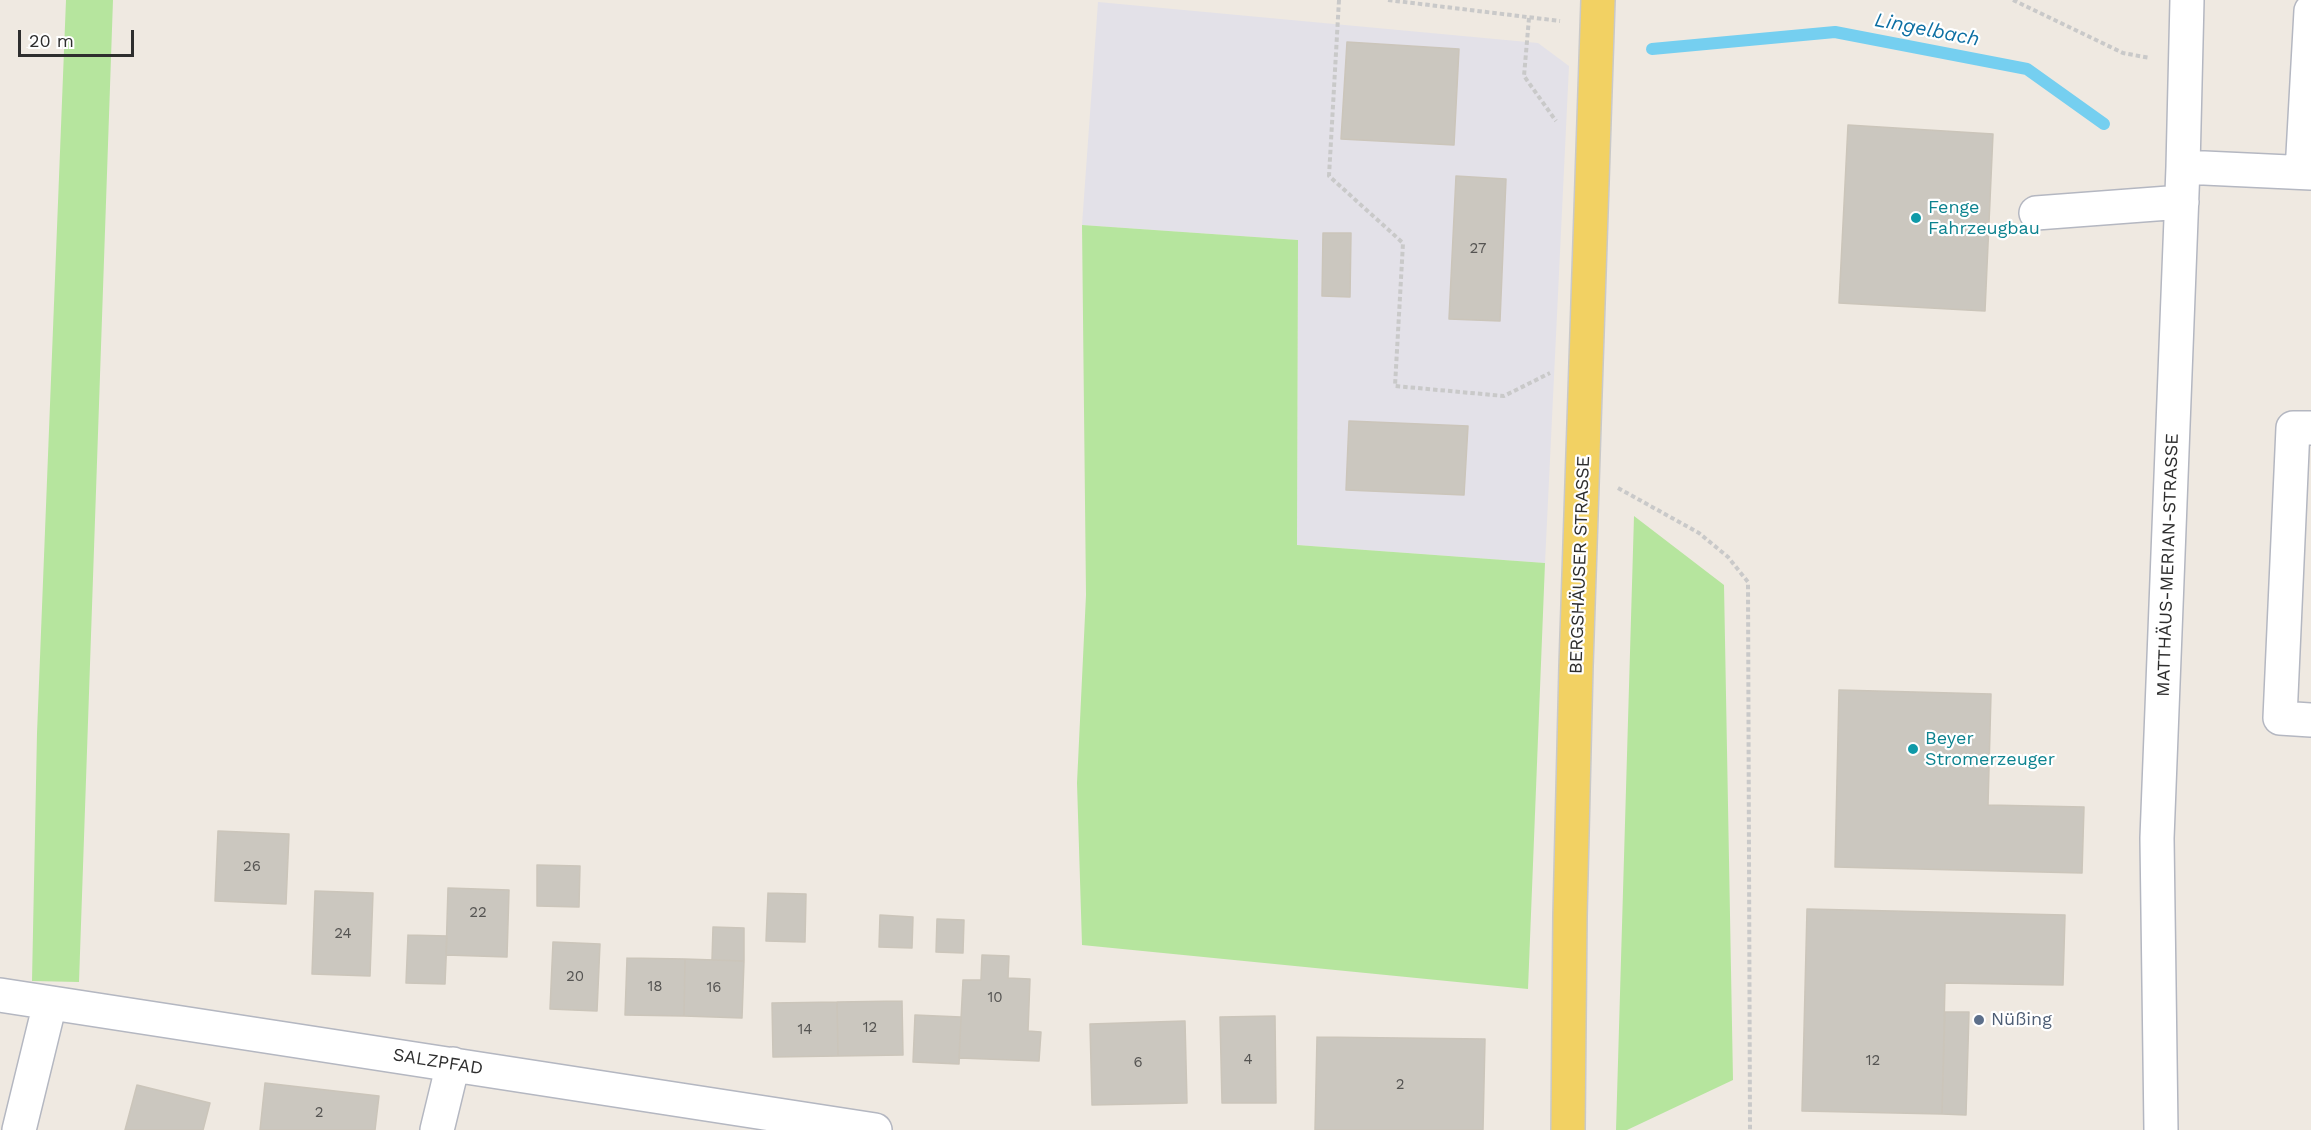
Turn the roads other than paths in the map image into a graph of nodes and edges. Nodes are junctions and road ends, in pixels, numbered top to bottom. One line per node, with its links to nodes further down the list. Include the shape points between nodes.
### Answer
1 (2187, 0): 4 (street, MATTHÄUS-MERIAN-STRASSE)
2 (2311, 11): 5 (street)
3 (1597, 12): 16 (main road, BERGSHÄUSER STRASSE, via 1575,700)
4 (2183, 167): 5 (street); 6 (street, MATTHÄUS-MERIAN-STRASSE)
5 (2307, 172)
6 (2182, 202): 7 (street); 17 (street, MATTHÄUS-MERIAN-STRASSE, via 2157,838)
7 (2036, 213)
8 (2311, 428): 9 (street, via 2293,428 2280,718)
9 (2311, 720)
10 (0, 995): 11 (street, SALZPFAD)
11 (50, 1003): 12 (street, SALZPFAD); 13 (street)
12 (453, 1064): 14 (street); 15 (street, SALZPFAD)
13 (19, 1130)
14 (437, 1130)
15 (875, 1130)
16 (1568, 1130)
17 (2161, 1130)

